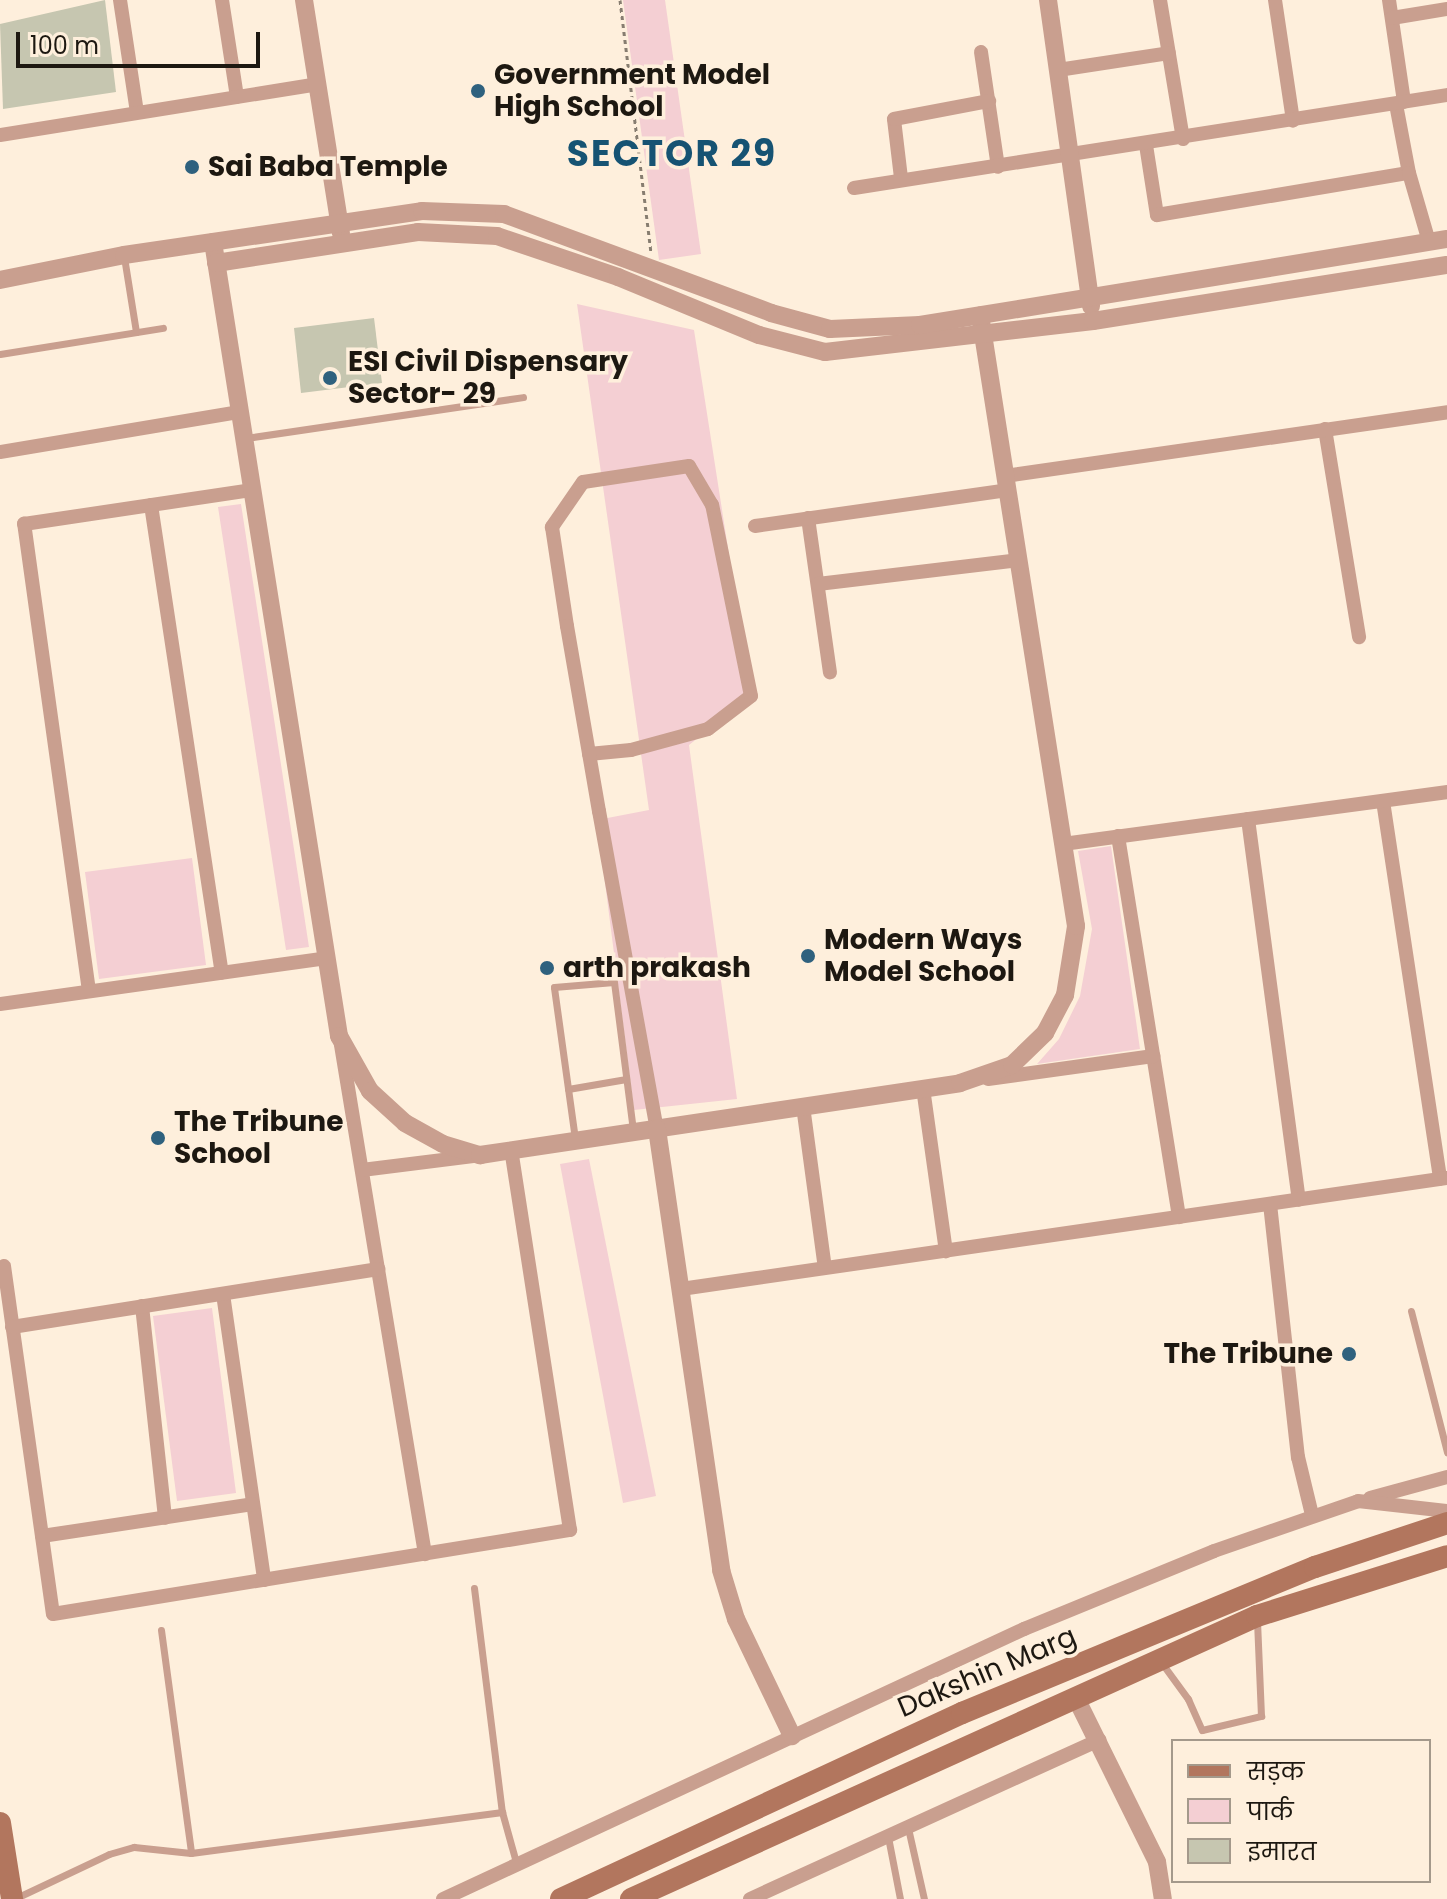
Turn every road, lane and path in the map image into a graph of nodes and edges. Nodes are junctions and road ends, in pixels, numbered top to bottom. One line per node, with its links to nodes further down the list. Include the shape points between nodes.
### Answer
1 (120, 0): 19 (street)
2 (222, 0): 16 (street)
3 (304, 0): 14 (street)
4 (620, 0): 36 (path)
5 (1048, 0): 13 (street)
6 (1160, 0): 12 (street)
7 (1275, 0): 20 (street)
8 (1389, 0): 10 (street)
9 (1447, 9): 10 (street)
10 (1392, 18): 18 (street)
11 (981, 52): 17 (street)
12 (1169, 53): 13 (street); 22 (street)
13 (1058, 70): 24 (street)
14 (317, 84): 16 (street); 29 (street)
15 (1447, 95): 18 (street)
16 (237, 97): 19 (street)
17 (989, 101): 25 (street); 27 (street, via 894,119)
18 (1400, 103): 20 (street); 26 (street)
19 (137, 112): 21 (street)
20 (1293, 121): 22 (street)
21 (0, 135)
22 (1183, 139): 23 (street)
23 (1146, 145): 24 (street); 26 (street, via 1157,215)
24 (1070, 156): 25 (street); 38 (street)
25 (998, 167): 27 (street)
26 (1409, 173): 30 (street)
27 (901, 178): 28 (street)
28 (854, 188)
29 (339, 223): 31 (street); 32 (street); 36 (street, via 422,211 504,214)
30 (1438, 240): 38 (street)
31 (213, 242): 33 (street); 34 (street)
32 (343, 243): 34 (street); 43 (street, via 418,232 497,236 618,277 759,335 825,352)
33 (124, 255): 37 (street); 42 (lane)
34 (216, 263): 46 (street)
35 (1447, 265): 40 (street)
36 (653, 267): 39 (street, via 830,329 920,325)
37 (0, 280)
38 (1090, 297): 39 (street); 40 (street)
39 (980, 315): 43 (street)
40 (1093, 321): 43 (street)
41 (163, 328): 42 (lane)
42 (136, 332): 44 (lane)
43 (985, 336): 51 (street)
44 (0, 354)
45 (523, 397): 49 (lane)
46 (240, 412): 49 (street); 50 (street)
47 (1447, 412): 48 (street)
48 (1325, 429): 51 (street); 58 (street)
49 (244, 438): 52 (street)
50 (0, 452)
51 (1006, 483): 54 (street); 56 (street)
52 (252, 490): 53 (street); 66 (street)
53 (151, 505): 67 (street); 68 (street, via 24,524)
54 (808, 518): 55 (street); 57 (street)
55 (755, 526)
56 (1018, 560): 57 (street); 65 (street)
57 (818, 584): 59 (street)
58 (1359, 637)
59 (830, 672)
60 (589, 754): 60 (street, via 552,527 583,482 689,466 712,505 751,696 708,729 631,750); 77 (street)
61 (1447, 792): 62 (street)
62 (1383, 801): 63 (street); 83 (street)
63 (1248, 819): 64 (street); 84 (street)
64 (1118, 836): 65 (street); 71 (street)
65 (1063, 844): 73 (street, via 1076,926 1065,995 1045,1033 1012,1065)
66 (327, 958): 67 (street); 70 (street)
67 (222, 973): 68 (street)
68 (89, 991): 69 (street)
69 (0, 1004)
70 (339, 1036): 81 (street, via 370,1091 405,1123 443,1144); 82 (street)
71 (1153, 1056): 73 (street); 86 (street)
72 (626, 1079): 75 (lane); 75 (lane, via 614,982 554,987); 78 (lane)
73 (960, 1083): 74 (street)
74 (923, 1088): 76 (street); 87 (street)
75 (568, 1089): 79 (lane)
76 (803, 1106): 77 (street); 89 (street)
77 (657, 1129): 78 (street); 91 (street)
78 (633, 1132): 79 (street)
79 (576, 1141): 80 (street)
80 (511, 1151): 81 (street); 105 (street, via 570,1530)
81 (480, 1155): 82 (street)
82 (362, 1170): 90 (street)
83 (1444, 1179): 84 (street)
84 (1299, 1200): 85 (street)
85 (1270, 1204): 86 (street); 101 (street, via 1298,1457)
86 (1179, 1217): 87 (street)
87 (946, 1251): 89 (street)
88 (4, 1266): 95 (street)
89 (825, 1268): 91 (street)
90 (378, 1269): 92 (street); 105 (street)
91 (681, 1289): 113 (street, via 721,1570 736,1619)
92 (223, 1294): 93 (street); 99 (street)
93 (142, 1306): 95 (street); 102 (street)
94 (1411, 1311): 96 (lane)
95 (12, 1327): 104 (street)
96 (1447, 1452)
97 (1447, 1477): 98 (street)
98 (1358, 1501): 100 (street); 101 (street)
99 (253, 1504): 102 (street); 107 (street)
100 (1447, 1511)
101 (1312, 1515): 113 (street, via 1024,1629)
102 (165, 1518): 104 (street)
103 (1447, 1523): 123 (main road, Dakshin Marg, via 1315,1567 962,1713)
104 (42, 1536): 107 (street, via 53,1614)
105 (425, 1554): 107 (street)
106 (1447, 1556): 109 (main road, Dakshin Marg)
107 (264, 1580)
108 (474, 1588): 115 (lane)
109 (1257, 1616): 111 (main road, Dakshin Marg); 111 (lane, via 1261,1716 1202,1730 1188,1699)
110 (161, 1630): 119 (lane)
111 (1159, 1660): 112 (main road, Dakshin Marg)
112 (1076, 1698): 114 (street); 124 (main road, Dakshin Marg)
113 (792, 1736): 120 (street)
114 (1099, 1740): 117 (street); 128 (street, via 1157,1862)
115 (502, 1812): 119 (lane); 120 (lane)
116 (0, 1823): 121 (main road)
117 (908, 1828): 118 (street); 127 (lane)
118 (888, 1837): 125 (street); 126 (lane)
119 (191, 1853): 121 (lane, via 134,1847)
120 (516, 1862): 122 (street)
121 (13, 1899)
122 (443, 1899)
123 (561, 1899)
124 (631, 1899)
125 (750, 1899)
126 (900, 1899)
127 (924, 1899)
128 (1163, 1899)

